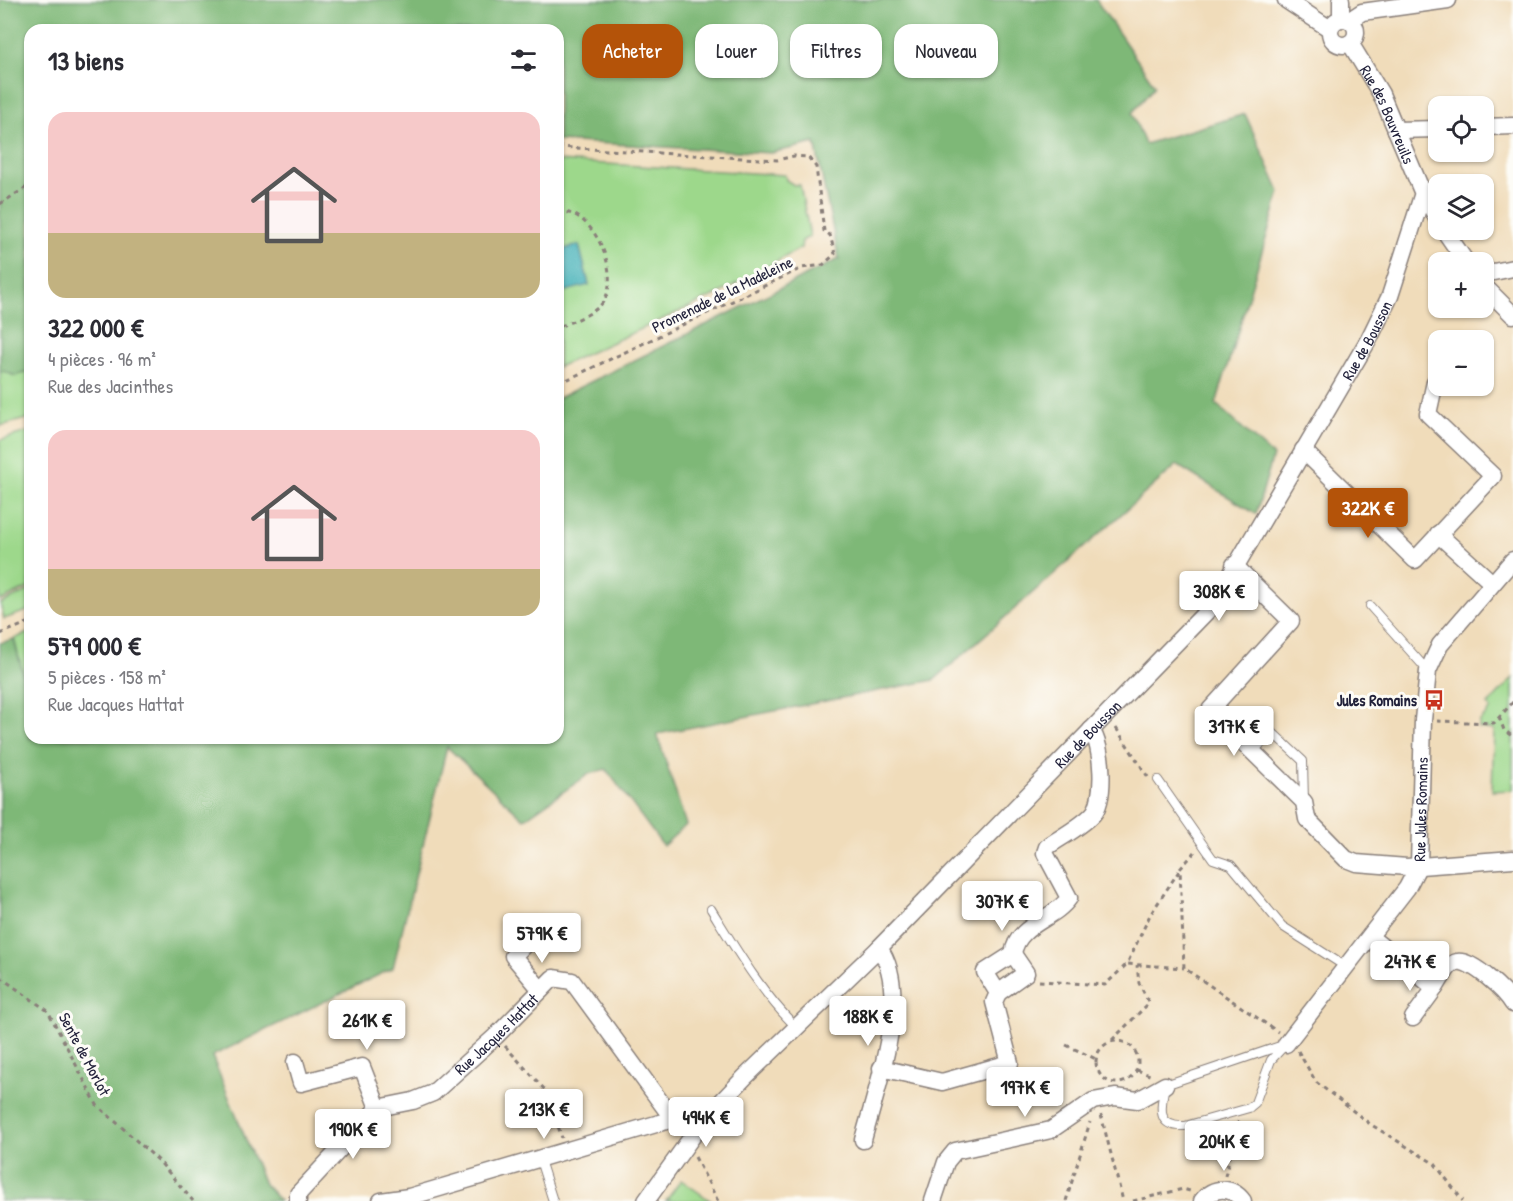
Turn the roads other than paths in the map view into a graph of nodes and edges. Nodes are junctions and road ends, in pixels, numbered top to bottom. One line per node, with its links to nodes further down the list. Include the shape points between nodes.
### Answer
1 (1286, 0): 4 (street)
2 (1341, 0): 4 (street)
3 (1448, 0): 4 (street, via 1362,12)
4 (1340, 23): 8 (street, Rue des Bouvreuils, via 1334,42 1350,43 1381,94)
5 (1513, 126): 6 (street)
6 (1494, 127)
7 (1428, 129): 8 (street)
8 (1396, 130): 9 (street, Rue des Bouvreuils)
9 (1423, 193): 10 (street, Rue des Bouvreuils); 16 (street, Rue de Bousson, via 1390,296)
10 (1428, 202)
11 (1513, 268): 12 (street)
12 (1494, 272)
13 (1494, 296): 14 (street)
14 (1513, 315)
15 (1432, 396): 17 (street, via 1428,414 1493,476)
16 (1303, 450): 17 (street, via 1415,560); 19 (street, Rue de Bousson)
17 (1438, 534): 20 (street)
18 (1513, 560): 20 (street, Rue Jules Romains)
19 (1234, 565): 23 (street, Rue de Bousson, via 1213,605); 24 (street, via 1291,621 1210,710)
20 (1492, 583): 22 (street, Rue Jules Romains, via 1440,645)
21 (1370, 606): 22 (lane)
22 (1428, 671): 28 (street, Rue Jules Romains)
23 (1090, 730): 32 (street, Rue de Bousson); 33 (street, via 1102,753 1099,804 1093,814 1047,847 1045,853 1068,898 1020,936)
24 (1253, 752): 26 (street); 26 (lane, via 1272,732 1303,761)
25 (1158, 780): 34 (lane, via 1213,860 1231,866 1282,926)
26 (1304, 802): 28 (street, via 1307,819 1346,859 1356,864)
27 (1513, 859): 28 (street)
28 (1419, 865): 30 (street, Rue Jules Romains, via 1407,888)
29 (711, 909): 40 (lane, via 753,976)
30 (1370, 937): 34 (street, Rue Jules Romains); 35 (street)
31 (531, 938): 36 (street, via 513,956)
32 (879, 948): 40 (street, Rue de Bousson); 44 (street, via 888,968 894,1006)
33 (1013, 954): 37 (street, via 1026,973); 37 (street, via 985,972)
34 (1347, 967): 41 (street, Rue Jules Romains)
35 (1435, 987): 38 (street, via 1452,965 1468,964 1506,992); 39 (street)
36 (541, 990): 47 (street, Rue Jacques Hattat, via 433,1093); 48 (street, Rue Jacques Hattat, via 553,978 572,981)
37 (998, 993): 44 (street, via 994,1002 1010,1063 942,1082)
38 (1513, 1004)
39 (1413, 1018)
40 (796, 1027): 49 (street, Rue de Bousson)
41 (1286, 1044): 42 (lane); 45 (lane)
42 (1251, 1058): 45 (lane); 46 (lane)
43 (295, 1062): 47 (street, via 301,1083 362,1067)
44 (881, 1068): 50 (street)
45 (1265, 1072): 46 (lane, via 1255,1103 1175,1126 1166,1122 1161,1111)
46 (1165, 1085): 58 (street, via 1138,1101 1115,1097 1097,1100 1051,1130 956,1151 946,1162)
47 (378, 1108): 54 (street, via 298,1194)
48 (673, 1119): 49 (street, via 690,1116); 51 (street)
49 (704, 1120): 57 (street, Rue de Bousson)
50 (863, 1140)
51 (540, 1160): 53 (street); 56 (lane)
52 (1210, 1195): 59 (street, via 1236,1193)
53 (410, 1199): 55 (street)
54 (298, 1201)
55 (381, 1201)
56 (553, 1201)
57 (646, 1201)
58 (933, 1201)
59 (1243, 1201)

